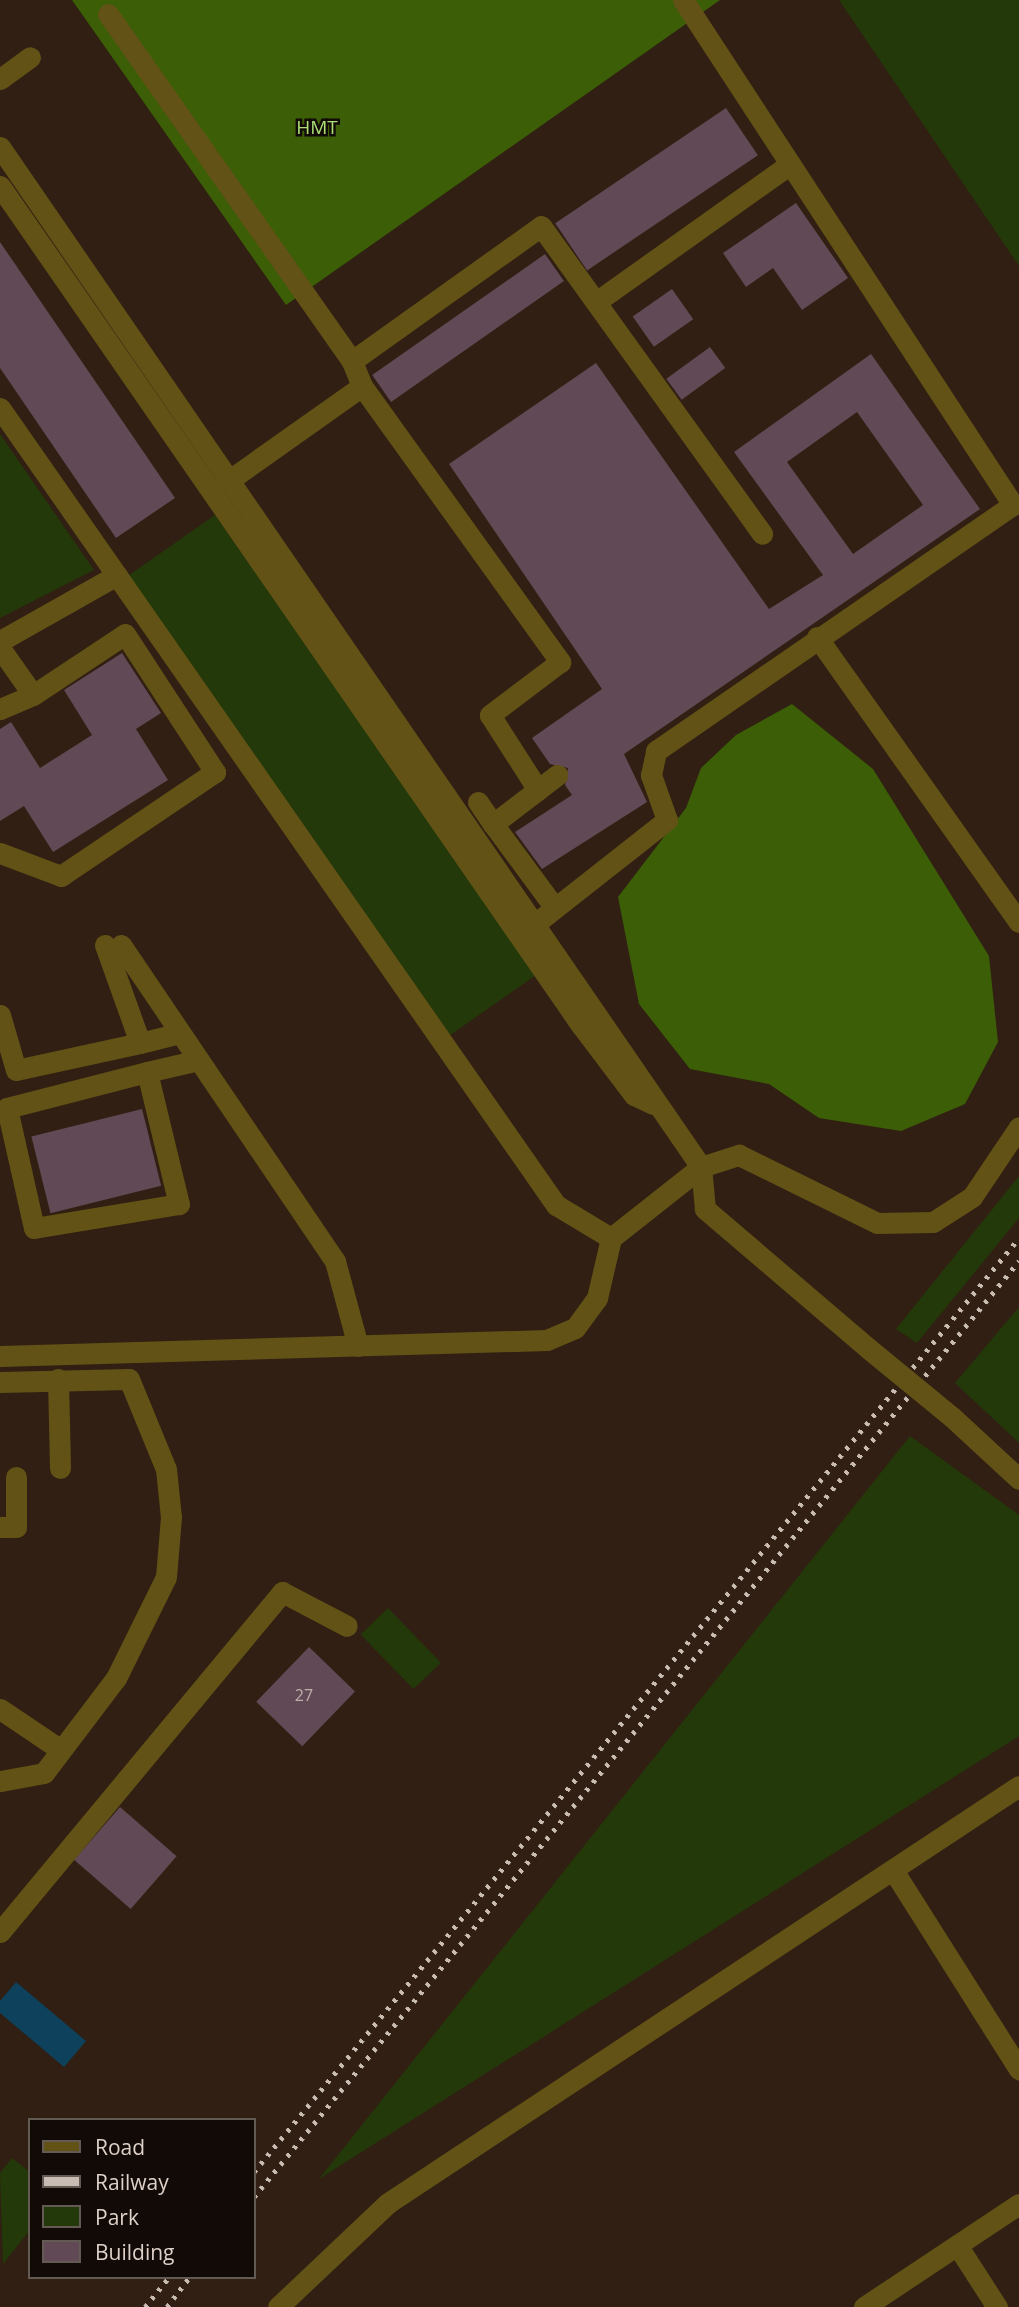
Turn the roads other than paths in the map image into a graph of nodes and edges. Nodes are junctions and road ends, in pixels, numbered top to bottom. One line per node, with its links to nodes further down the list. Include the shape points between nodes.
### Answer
1 (683, 0): 6 (street)
2 (108, 14): 11 (street)
3 (30, 57): 4 (street)
4 (0, 79)
5 (0, 147): 8 (street)
6 (790, 164): 10 (street); 17 (street, via 1013,505)
7 (0, 186): 9 (street)
8 (76, 259): 9 (street); 14 (street)
9 (58, 271): 35 (street, via 581,1024 634,1095)
10 (596, 302): 11 (street, via 541,226); 15 (street)
11 (352, 361): 12 (street)
12 (362, 386): 14 (street); 23 (street, via 561,662 490,715)
13 (0, 408): 16 (street)
14 (228, 481): 29 (street)
15 (762, 534)
16 (117, 575): 18 (street); 38 (street, via 556,1205)
17 (817, 637): 27 (street, via 656,751 651,775 667,820); 28 (street)
18 (0, 641)
19 (0, 648): 20 (street)
20 (33, 695): 21 (street); 26 (street, via 125,634 215,772 61,876)
21 (0, 709)
22 (557, 775): 23 (street)
23 (538, 790): 25 (street)
24 (478, 802): 25 (street)
25 (494, 824): 27 (street)
26 (0, 853)
27 (555, 908): 29 (street)
28 (1019, 922)
29 (536, 923): 35 (street, via 646,1083)
30 (0, 1015): 32 (street, via 16,1070)
31 (180, 1033): 32 (street); 32 (street, via 113,945); 33 (street)
32 (140, 1043)
33 (199, 1060): 34 (street); 39 (street, via 335,1261)
34 (147, 1072): 34 (street, via 7,1108 34,1228 179,1204)
35 (653, 1104): 37 (street)
36 (1019, 1127): 37 (street, via 972,1197 933,1222 877,1223 739,1155)
37 (701, 1167): 38 (street); 45 (street, bridge, via 698,1192 705,1209)
38 (611, 1238): 39 (street, via 597,1298 566,1332 547,1340)
39 (358, 1346): 40 (street)
40 (0, 1356)
41 (58, 1379): 42 (street); 43 (street); 49 (street, via 123,1376 133,1384 166,1469 171,1517 166,1577 116,1678)
42 (0, 1381)
43 (60, 1468)
44 (16, 1477): 46 (street, via 16,1527)
45 (1019, 1479)
46 (0, 1527)
47 (347, 1626): 53 (street, via 282,1592)
48 (0, 1709): 49 (street)
49 (61, 1751): 50 (street, via 44,1773)
50 (0, 1781)
51 (1019, 1786): 52 (street)
52 (892, 1870): 54 (street); 57 (street, via 388,2203)
53 (0, 1932)
54 (1019, 2069)
55 (1019, 2204): 56 (street)
56 (957, 2245): 58 (street); 59 (street)
57 (278, 2307)
58 (863, 2307)
59 (997, 2307)

